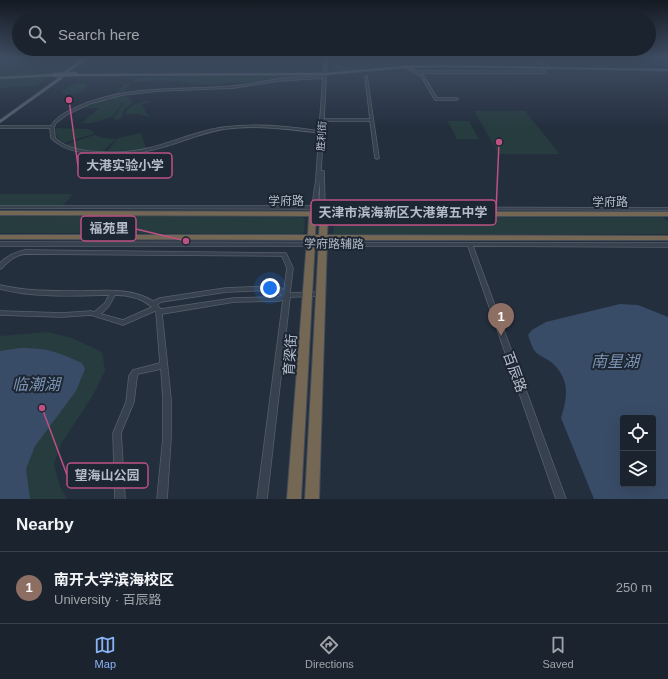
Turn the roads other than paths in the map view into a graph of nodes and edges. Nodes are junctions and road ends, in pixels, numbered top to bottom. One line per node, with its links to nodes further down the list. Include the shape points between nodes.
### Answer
1 (50, 81): 7 (main road)
2 (270, 81): 11 (street, via 233,87 122,94 88,103 67,113)
3 (326, 81): 8 (street, 胜利街)
4 (366, 81): 9 (street)
5 (426, 81): 6 (street, via 436,99)
6 (456, 99)
7 (0, 120)
8 (324, 120): 9 (street); 12 (street, 胜利街)
9 (371, 120): 13 (street)
10 (0, 127): 11 (street)
11 (52, 127): 12 (street, via 53,138 59,145 98,154 124,154 146,150 205,131 226,128 284,126)
12 (323, 133): 16 (street, 胜利街); 16 (street, 胜利街)
13 (377, 158)
14 (0, 207): 16 (street)
15 (668, 210): 16 (street)
16 (318, 211): 17 (highway, 学府路); 18 (highway, 学府路); 21 (highway, 育梁街); 22 (highway)
17 (0, 213)
18 (668, 214)
19 (0, 237): 21 (highway)
20 (668, 238): 22 (highway)
21 (311, 241): 22 (highway); 23 (street, 学府路辅路); 29 (highway, 育梁街)
22 (323, 241): 24 (street, 学府路辅路); 30 (highway)
23 (0, 244)
24 (470, 245): 25 (street, 学府路辅路); 41 (street, 百辰路)
25 (668, 245)
26 (0, 267): 31 (street, via 17,253 25,252 279,253 284,254 290,268)
27 (0, 287): 28 (street, via 30,292)
28 (113, 292): 32 (street, via 135,295); 34 (street, via 107,304)
29 (308, 294): 30 (street); 31 (street); 39 (highway, 育梁街)
30 (320, 294): 40 (highway)
31 (287, 295): 32 (street, via 279,299 234,300); 32 (street, via 272,288 226,290 160,300); 38 (street)
32 (156, 308): 34 (street, via 122,323); 35 (street)
33 (0, 313): 34 (street)
34 (96, 314)
35 (164, 365): 36 (street, via 136,372 133,376 130,402 117,433); 37 (street, via 167,438)
36 (120, 499)
37 (162, 499)
38 (262, 499)
39 (294, 499)
40 (312, 499)
41 (560, 499)

